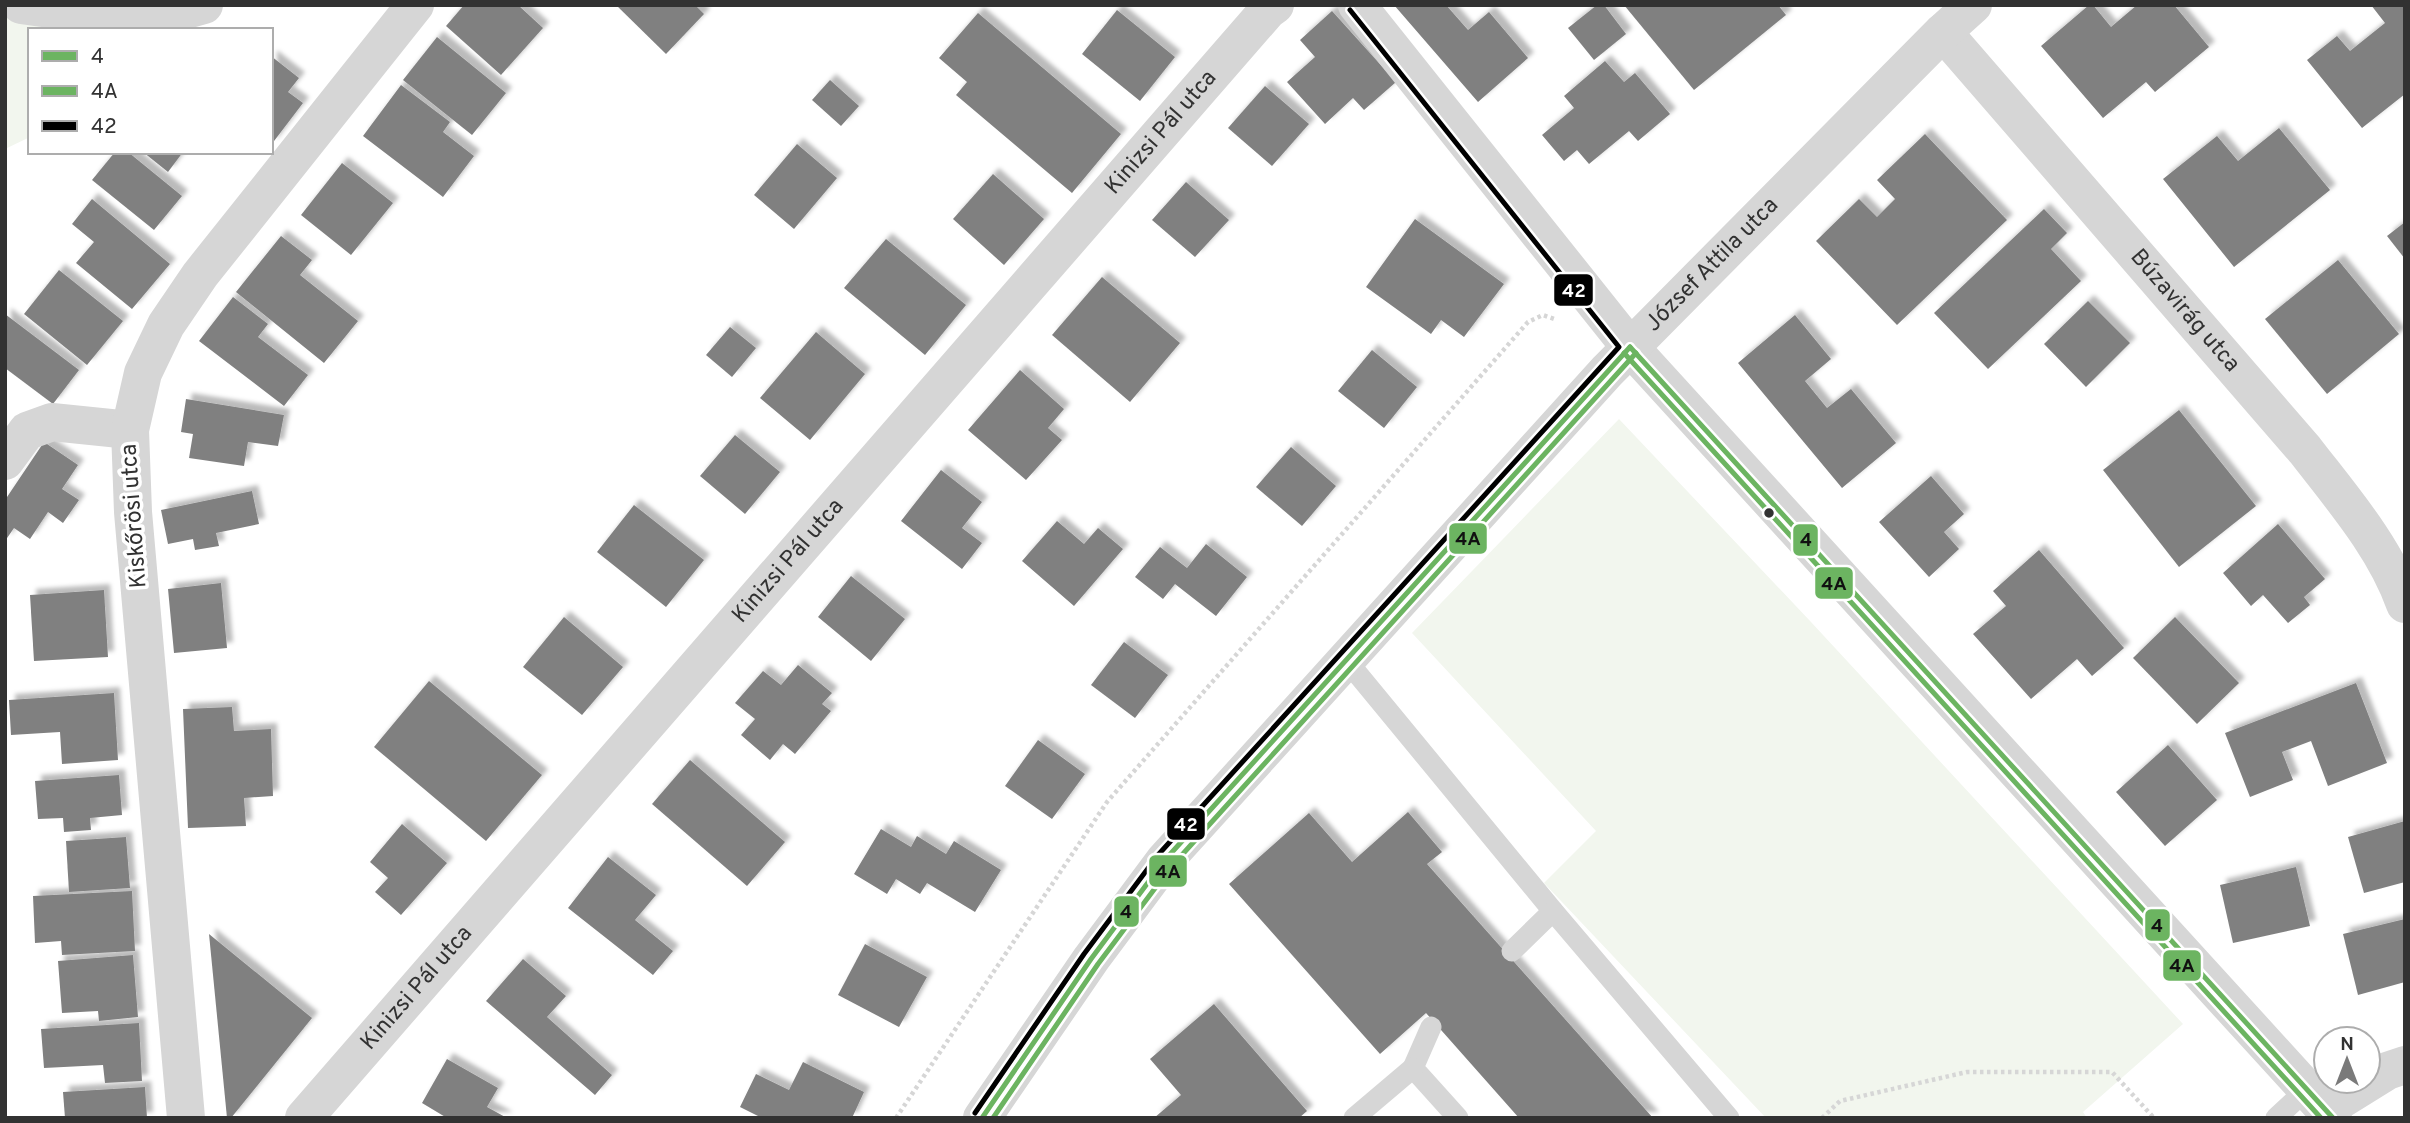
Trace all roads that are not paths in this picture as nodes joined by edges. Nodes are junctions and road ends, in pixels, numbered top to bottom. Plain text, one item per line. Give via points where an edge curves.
1 (21, 5) edge
2 (204, 5) edge
3 (415, 5) edge
4 (1275, 5) edge
5 (1357, 5) edge
6 (1973, 5) edge
7 (1943, 32) junction
8 (1630, 347) junction
9 (130, 430) junction
10 (5, 461) edge
11 (2405, 604) edge
12 (1347, 661) junction
13 (1553, 911) junction
14 (1512, 951) dead end
15 (1431, 1027) dead end
16 (2405, 1065) edge
17 (1413, 1068) junction
18 (2322, 1105) edge
19 (186, 1118) edge
20 (304, 1118) edge
21 (982, 1118) edge
22 (1354, 1118) edge
23 (1458, 1118) edge
24 (1728, 1118) edge
25 (2276, 1118) edge

1 - 2 street via 92,15 172,13
3 - 9 street, Kiskőrösi utca via 200,275 166,325 143,373
4 - 20 street, Kinizsi Pál utca
5 - 8 street
6 - 7 street, József Attila utca
7 - 8 street, József Attila utca
7 - 11 street, Búzavirág utca via 2305,450 2361,523
8 - 12 street, József Attila utca
8 - 18 street
9 - 10 street via 52,422 27,431
9 - 19 street, Kiskőrösi utca via 133,512
12 - 13 lane
12 - 21 street, József Attila utca via 1164,861 1091,958
13 - 14 lane
13 - 24 lane
15 - 17 lane
16 - 18 street
17 - 22 lane
17 - 23 lane
18 - 25 lane

